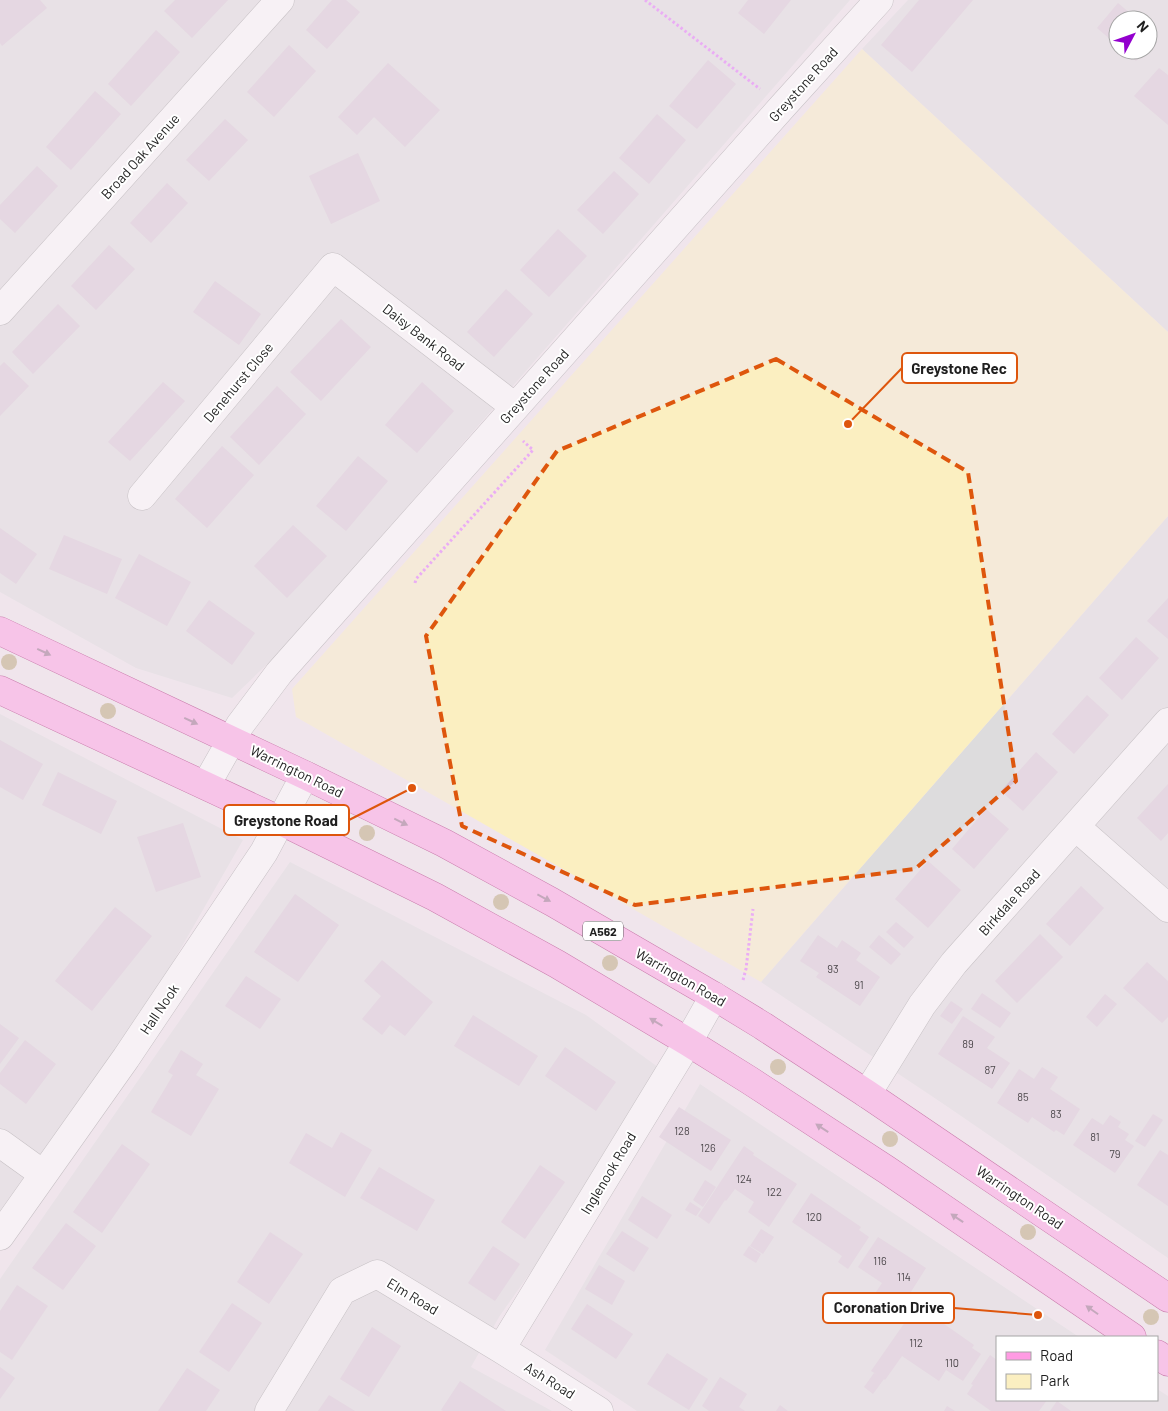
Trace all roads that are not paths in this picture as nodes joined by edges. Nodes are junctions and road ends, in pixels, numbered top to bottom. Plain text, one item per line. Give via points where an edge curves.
1 (280, 0) edge
2 (879, 0) edge
3 (334, 267) joint
4 (0, 311) edge
5 (509, 414) junction
6 (142, 496) dead end
7 (0, 631) edge
8 (0, 690) edge
9 (1168, 722) edge
10 (230, 740) junction
11 (306, 775) junction
12 (206, 785) junction
13 (281, 821) junction
14 (1076, 827) junction
15 (1168, 908) edge
16 (714, 996) junction
17 (688, 1042) junction
18 (867, 1094) junction
19 (0, 1142) edge
20 (43, 1174) junction
21 (0, 1236) edge
22 (1168, 1298) edge
23 (1131, 1336) edge
24 (501, 1349) junction
25 (268, 1411) edge
26 (599, 1411) edge

1 - 4 street, Broad Oak Avenue
2 - 5 street, Greystone Road
3 - 5 street, Daisy Bank Road
3 - 6 street, Denehurst Close
5 - 10 street, Greystone Road via 279,673
7 -> 10 main road, Warrington Road / A562
8 - 12 main road
9 - 14 street, Birkdale Road
10 - 11 main road, Warrington Road / A562
10 - 12 street, Greystone Road
11 - 13 street, Hall Nook
11 -> 16 main road, Warrington Road / A562 via 444,843
12 - 13 main road
17 -> 13 main road via 557,964 435,897
13 - 20 street, Hall Nook via 264,852 131,1050
14 - 15 street
14 - 18 street, Birkdale Road via 932,990
16 - 17 street, Inglenook Road
16 - 18 main road, Warrington Road / A562
23 -> 17 main road via 886,1170
17 - 24 street, Inglenook Road
18 - 22 main road, Warrington Road / A562
19 - 20 street
20 - 21 street, Hall Nook
24 - 25 street, Elm Road via 377,1274 342,1291
24 - 26 street, Ash Road

